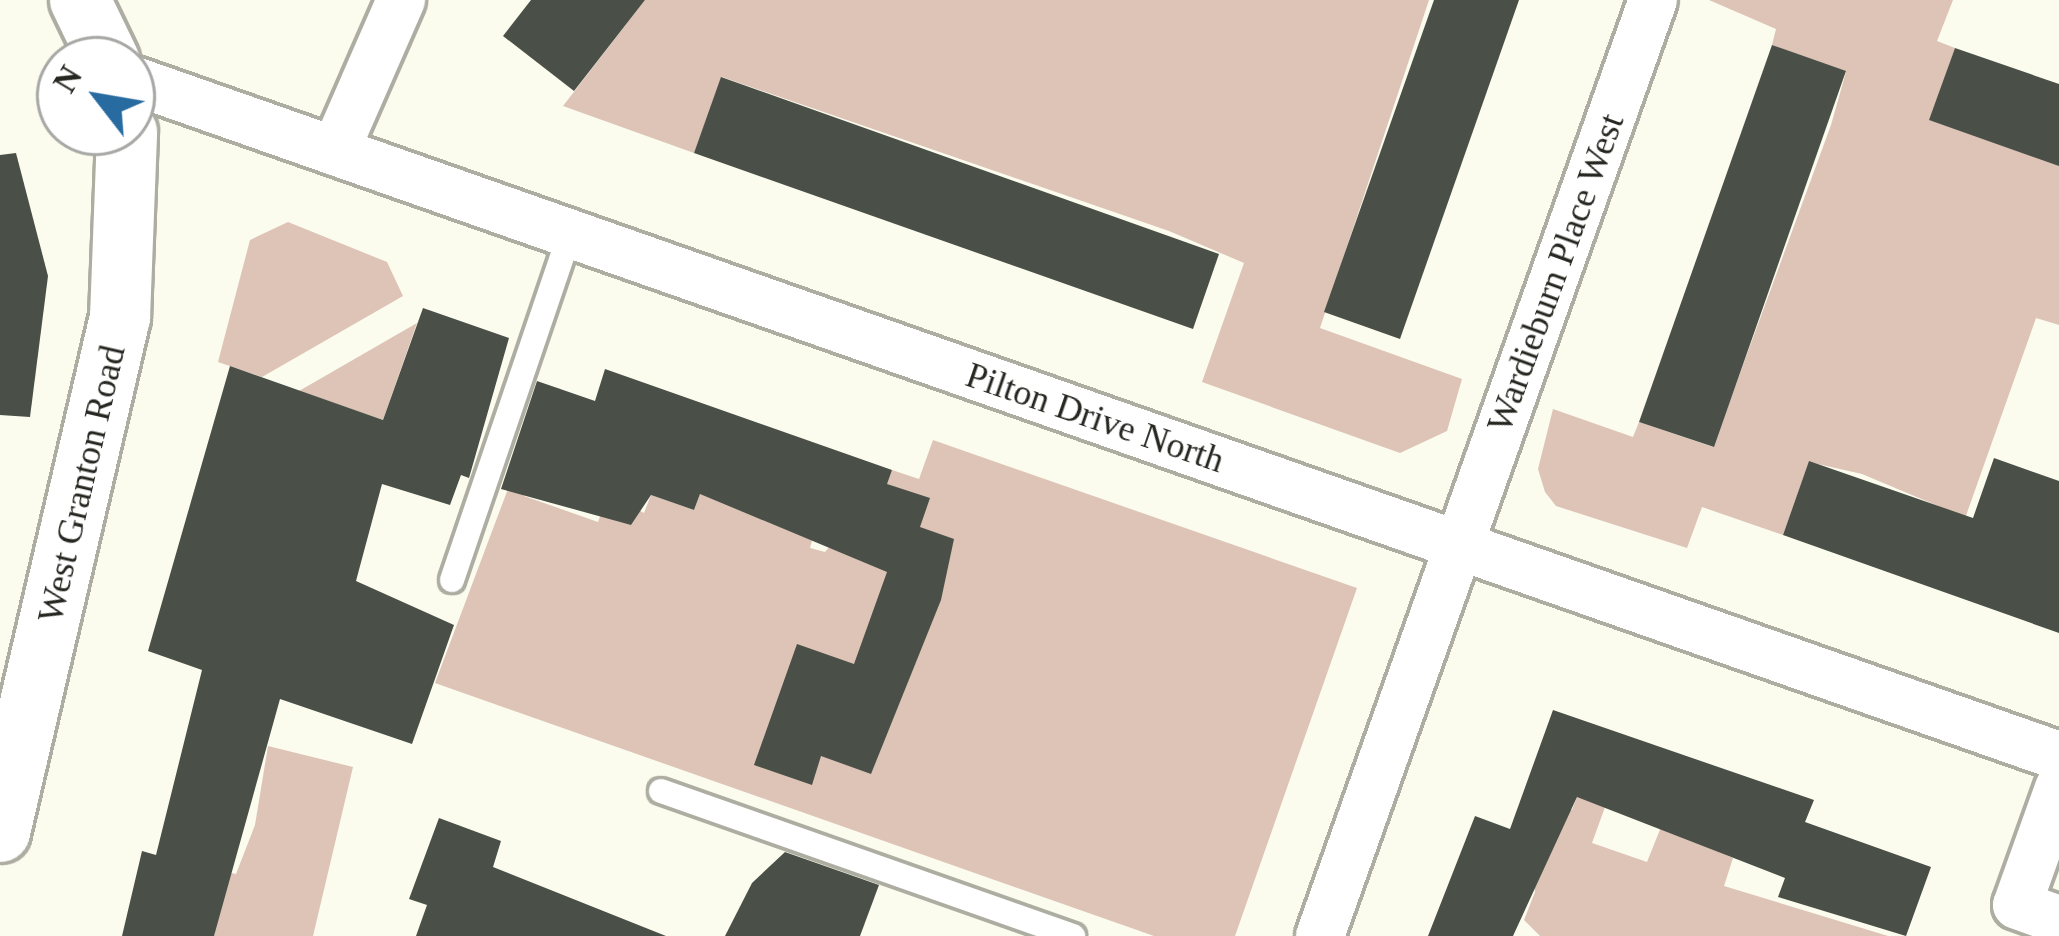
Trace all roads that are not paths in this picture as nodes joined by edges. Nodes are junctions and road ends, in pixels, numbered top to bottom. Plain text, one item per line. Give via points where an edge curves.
1 (80, 0) edge
2 (401, 0) edge
3 (1653, 0) edge
4 (97, 36) edge
5 (156, 88) edge
6 (335, 151) junction
7 (126, 156) edge
8 (570, 234) junction
9 (1458, 546) junction
10 (452, 580) dead end
11 (2059, 756) edge
12 (2059, 788) edge
13 (661, 791) dead end
14 (2, 815) edge
15 (2059, 920) edge
16 (1073, 936) edge
17 (1320, 936) edge

1 - 4 street
2 - 6 street
3 - 9 street, Wardieburn Place West
5 - 6 street, Pilton Drive North
6 - 8 street, Pilton Drive North
7 - 14 street, West Granton Road via 121,317
8 - 9 street, Pilton Drive North
8 - 10 lane
9 - 11 street, Pilton Drive North
9 - 17 street, Wardieburn Place West
12 - 15 street via 2017,905
13 - 16 lane

